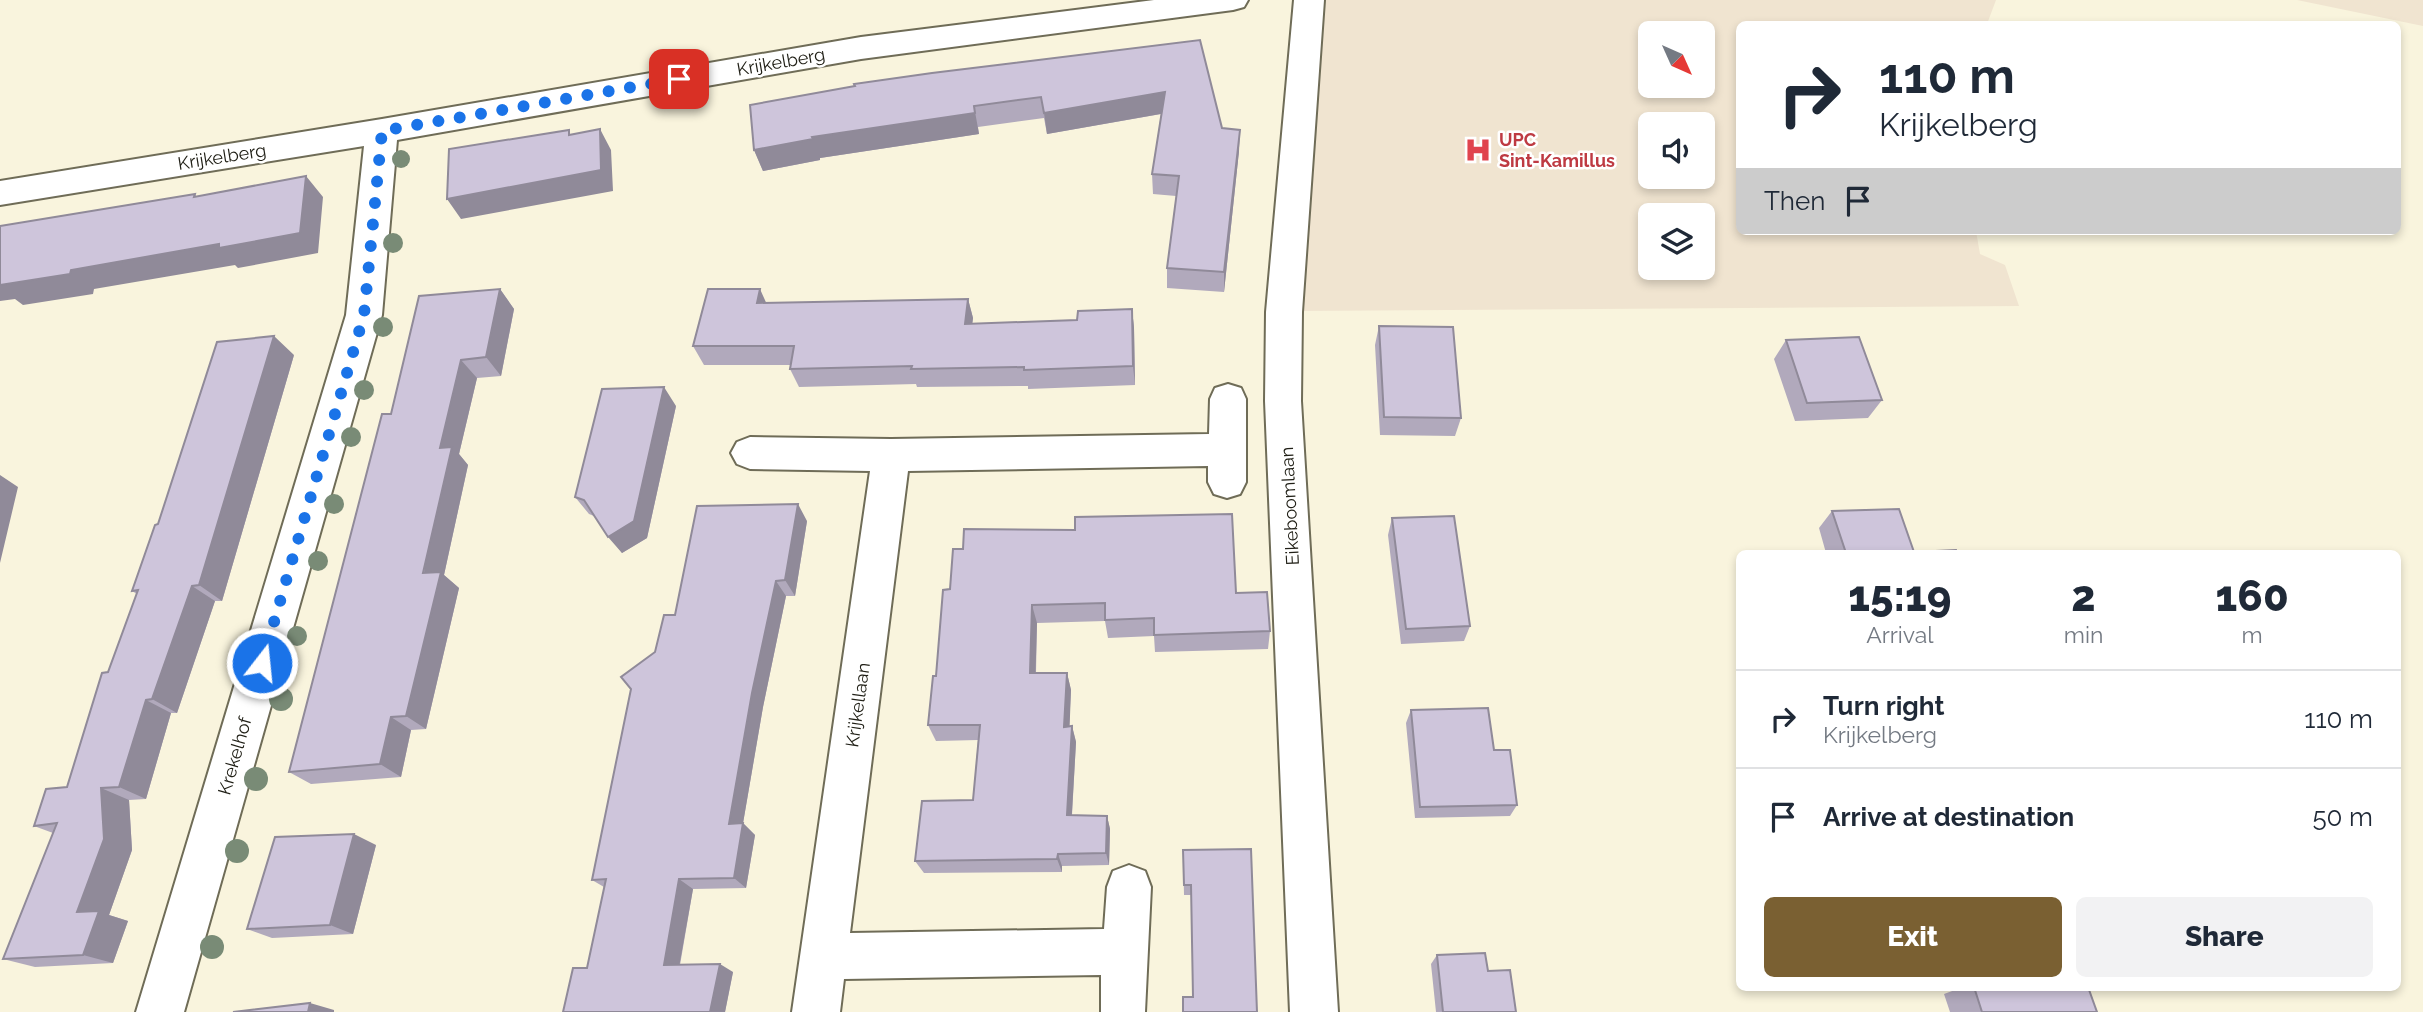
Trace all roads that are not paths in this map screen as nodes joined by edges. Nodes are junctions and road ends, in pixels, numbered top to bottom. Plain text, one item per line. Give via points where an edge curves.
1 (1233, 0) edge
2 (1309, 0) edge
3 (382, 131) junction
4 (0, 193) edge
5 (1227, 399) dead end
6 (750, 453) dead end
7 (891, 455) junction
8 (1129, 887) dead end
9 (1125, 952) junction
10 (824, 956) junction
11 (1123, 1009) dead end
12 (160, 1012) edge
13 (816, 1012) edge
14 (1314, 1012) edge

1 - 3 street, Krijkelberg via 861,48
2 - 14 street, Eikeboomlaan via 1284,312 1283,401
3 - 4 street, Krijkelberg
3 - 12 street, Krekelhof via 364,315
5 - 7 street via 1226,466
6 - 7 street
7 - 10 street, Krijkellaan
8 - 9 street
9 - 10 street
9 - 11 street
10 - 13 street, Krijkellaan

